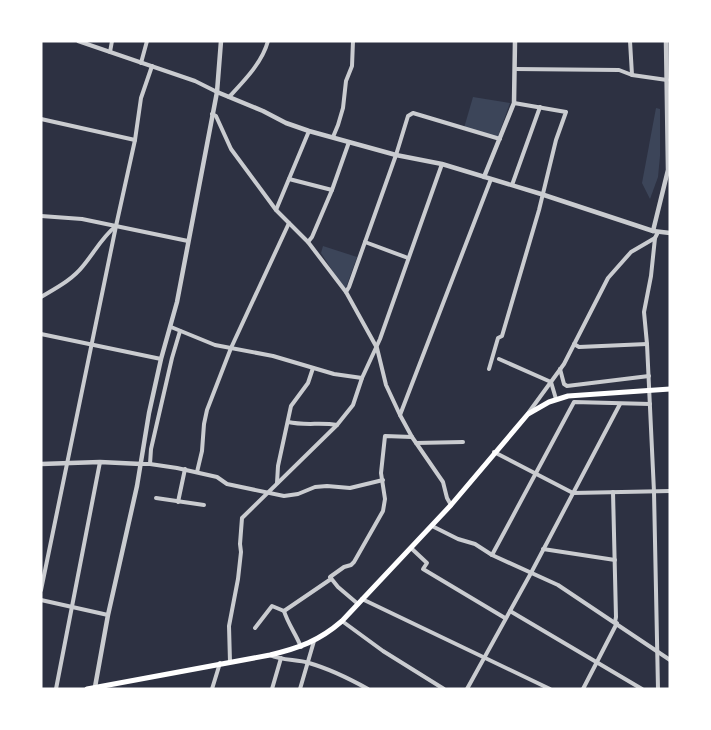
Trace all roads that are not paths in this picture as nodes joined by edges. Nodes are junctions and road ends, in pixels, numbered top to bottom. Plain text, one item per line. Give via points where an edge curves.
1 (78, 41) edge
2 (112, 41) edge
3 (147, 41) edge
4 (221, 41) edge
5 (268, 41) edge
6 (353, 41) edge
7 (515, 41) edge
8 (630, 41) edge
9 (666, 41) edge
10 (110, 52) junction
11 (141, 63) junction
12 (152, 66) junction
13 (515, 69) junction
14 (632, 75) junction
15 (667, 80) junction
16 (217, 92) junction
17 (229, 97) junction
18 (514, 103) junction
19 (540, 107) junction
20 (212, 114) junction
21 (41, 119) edge
22 (308, 131) junction
23 (333, 137) junction
24 (500, 139) junction
25 (136, 140) junction
26 (349, 142) junction
27 (396, 155) junction
28 (442, 164) junction
29 (484, 177) junction
30 (289, 179) junction
31 (492, 179) junction
32 (512, 185) junction
33 (332, 190) junction
34 (541, 194) junction
35 (276, 210) junction
36 (41, 216) edge
37 (290, 223) junction
38 (116, 226) junction
39 (655, 231) junction
40 (670, 234) edge
41 (654, 238) junction
42 (188, 240) junction
43 (308, 242) junction
44 (365, 242) junction
45 (408, 258) junction
46 (346, 292) junction
47 (41, 297) edge
48 (171, 327) junction
49 (180, 331) junction
50 (41, 334) edge
51 (92, 344) junction
52 (574, 344) junction
53 (647, 344) junction
54 (232, 348) junction
55 (376, 348) junction
56 (160, 359) junction
57 (499, 359) dead end
58 (313, 368) junction
59 (489, 369) dead end
60 (560, 369) junction
61 (648, 376) junction
62 (362, 378) junction
63 (551, 382) junction
64 (670, 389) edge
65 (556, 399) junction
66 (620, 404) junction
67 (650, 404) junction
68 (528, 414) junction
69 (400, 415) junction
70 (288, 422) junction
71 (337, 425) junction
72 (412, 437) junction
73 (462, 442) dead end
74 (416, 443) junction
75 (494, 452) junction
76 (100, 462) junction
77 (66, 463) junction
78 (41, 464) edge
79 (140, 464) junction
80 (150, 464) junction
81 (185, 470) junction
82 (197, 472) junction
83 (535, 474) junction
84 (383, 480) junction
85 (277, 483) junction
86 (670, 491) edge
87 (613, 492) junction
88 (654, 492) junction
89 (573, 493) junction
90 (267, 494) junction
91 (156, 498) dead end
92 (178, 502) junction
93 (451, 505) junction
94 (204, 506) dead end
95 (432, 526) junction
96 (411, 548) junction
97 (543, 549) junction
98 (492, 555) junction
99 (615, 560) junction
100 (531, 573) junction
101 (331, 580) junction
102 (41, 590) edge
103 (41, 600) edge
104 (360, 602) junction
105 (72, 607) junction
106 (510, 610) junction
107 (284, 611) junction
108 (108, 615) junction
109 (505, 618) junction
110 (342, 621) junction
111 (616, 623) junction
112 (255, 628) dead end
113 (314, 641) junction
114 (301, 647) junction
115 (657, 652) junction
116 (270, 655) junction
117 (483, 657) junction
118 (281, 658) junction
119 (670, 660) edge
120 (230, 662) junction
121 (309, 662) junction
122 (597, 662) junction
123 (220, 663) junction
124 (96, 688) edge
125 (56, 689) edge
126 (87, 689) edge
127 (212, 689) edge
128 (272, 689) edge
129 (300, 689) edge
130 (368, 689) edge
131 (444, 689) edge
132 (467, 689) edge
133 (550, 689) edge
134 (583, 689) edge
135 (642, 689) edge
136 (658, 689) edge

1 - 10 street
2 - 10 street
3 - 11 street
4 - 16 street
5 - 17 street via 259,62
6 - 23 street via 352,66
7 - 13 street
8 - 14 street
9 - 15 street
10 - 11 street
11 - 12 street
12 - 16 street
12 - 25 street via 141,98
13 - 14 street via 619,70
13 - 18 street
14 - 15 street
15 - 39 street via 668,170
16 - 17 street
16 - 20 street
17 - 22 street
18 - 19 street
18 - 24 street
19 - 32 street
19 - 34 street via 566,112
20 - 35 street via 216,116 231,149
20 - 42 street
21 - 25 street
22 - 23 street
22 - 30 street
23 - 26 street
24 - 27 street via 413,113 408,116
24 - 29 street
25 - 38 street
26 - 27 street
26 - 33 street
27 - 28 street
27 - 44 street
28 - 29 street
28 - 45 street
29 - 31 street
30 - 33 street
30 - 35 street
31 - 32 street
31 - 69 street
32 - 34 street
33 - 43 street
34 - 39 street
34 - 59 street via 502,336 498,338
35 - 37 street
36 - 38 street
37 - 43 street
37 - 54 street
38 - 42 street
38 - 47 street via 82,268
38 - 51 street
39 - 40 street
39 - 41 street
41 - 52 street via 631,252 608,278
41 - 53 street via 644,312
42 - 48 street
43 - 46 street
44 - 45 street
44 - 46 street
45 - 55 street
46 - 55 street
48 - 49 street
48 - 56 street
49 - 54 street
49 - 80 street
50 - 51 street
51 - 56 street
51 - 77 street
52 - 53 street
52 - 60 street
53 - 61 street
54 - 58 street
54 - 82 street via 207,410
55 - 62 street
55 - 69 street via 386,385
56 - 79 street
57 - 63 street
58 - 62 street
58 - 70 street via 308,383 291,406
60 - 61 street via 567,386
60 - 63 street
61 - 67 street
62 - 71 street via 353,405
63 - 65 street
63 - 68 street
64 - 65 main road via 581,394
65 - 68 main road
66 - 67 street
66 - 83 street via 574,402
66 - 89 street
67 - 88 street
68 - 75 main road
69 - 72 street
70 - 71 street
70 - 85 street
71 - 85 street
72 - 74 street
72 - 84 street via 385,436
73 - 74 street
74 - 93 street via 443,482
75 - 83 street
75 - 93 main road
76 - 77 street
76 - 79 street
76 - 105 street
77 - 78 street
77 - 102 street
79 - 80 street
79 - 108 street
80 - 81 street
81 - 82 street
81 - 92 street
82 - 90 street
83 - 89 street
83 - 98 street
84 - 90 street via 350,488 315,486 291,496
84 - 101 street via 383,511 354,562 344,566 330,577
85 - 90 street
86 - 88 street
87 - 88 street
87 - 89 street
87 - 99 street
88 - 115 street
89 - 97 street
90 - 120 street via 242,518 238,579 229,627
91 - 92 street
92 - 94 street
93 - 95 main road
95 - 96 main road
95 - 98 street
96 - 104 main road
96 - 109 street via 427,563 423,569
97 - 99 street
97 - 100 street
98 - 100 street
99 - 111 street
100 - 106 street
100 - 111 street via 558,585
101 - 104 street
101 - 107 street
103 - 105 street
104 - 110 main road
104 - 117 street
105 - 108 street
105 - 125 street
106 - 109 street
106 - 122 street
107 - 112 street via 272,606
107 - 114 street
108 - 124 street
109 - 117 street
110 - 113 main road
110 - 131 street
111 - 115 street
111 - 122 street
113 - 114 main road
113 - 121 street
114 - 116 main road
115 - 119 street
115 - 136 street
116 - 118 street
116 - 120 main road
117 - 132 street
117 - 133 street
118 - 121 street
118 - 128 street
120 - 123 main road
121 - 129 street
121 - 130 street
122 - 134 street
122 - 135 street
123 - 124 main road
123 - 127 street
124 - 126 main road

